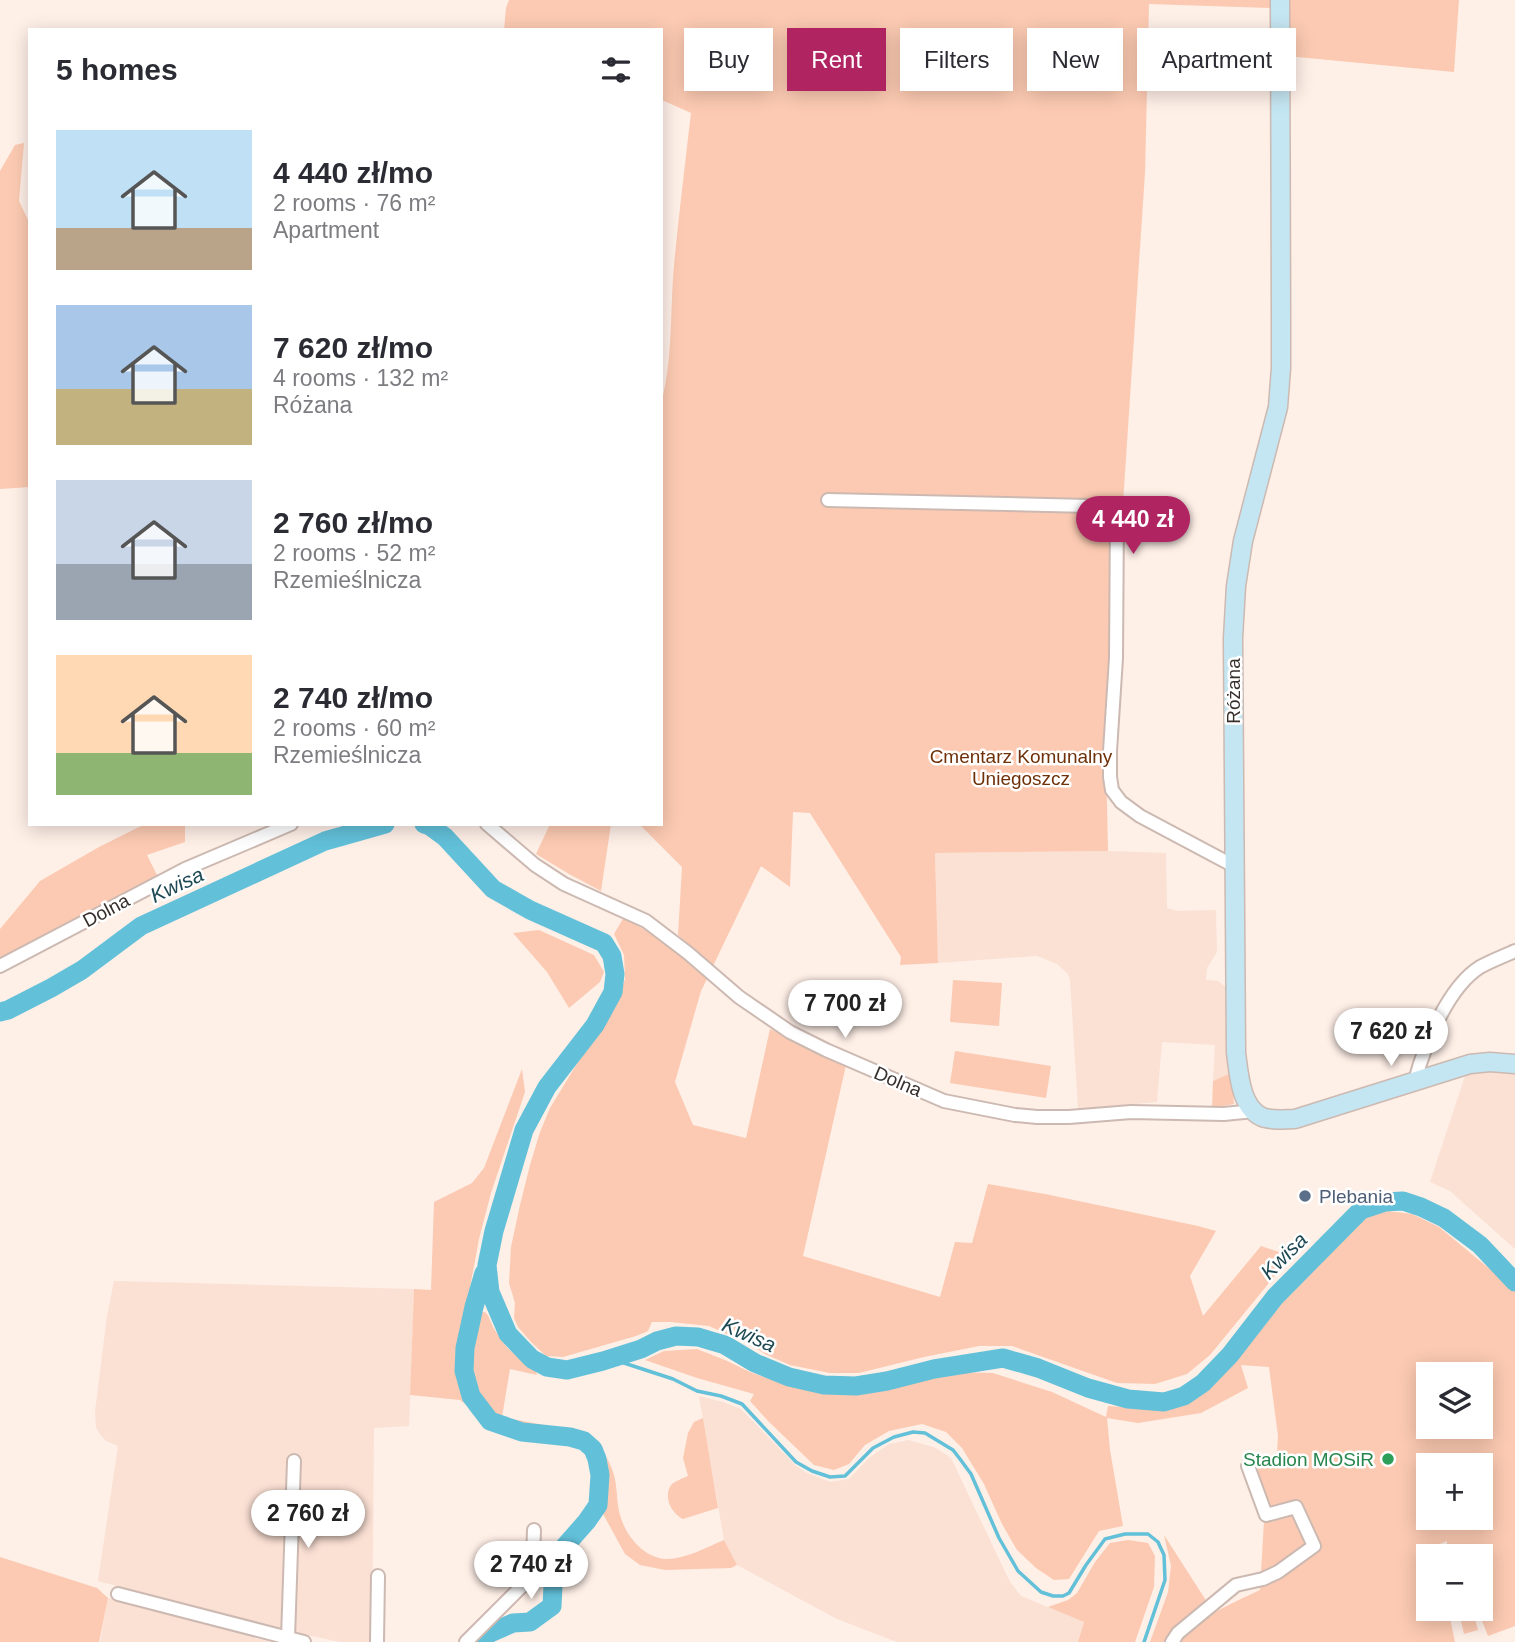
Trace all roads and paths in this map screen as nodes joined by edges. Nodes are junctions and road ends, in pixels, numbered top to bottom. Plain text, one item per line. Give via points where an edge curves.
1 (1280, 0) edge
2 (828, 500) dead end
3 (286, 826) edge
4 (489, 826) edge
5 (1234, 866) junction
6 (1515, 951) edge
7 (0, 966) edge
8 (1515, 1064) edge
9 (1415, 1081) junction
10 (1254, 1111) junction
11 (294, 1461) dead end
12 (1248, 1466) dead end
13 (534, 1531) dead end
14 (378, 1576) dead end
15 (118, 1594) dead end
16 (284, 1639) edge
17 (303, 1642) edge
18 (377, 1642) edge
19 (466, 1642) edge
20 (1171, 1642) edge

1 - 5 street, Różana via 1281,368 1278,407 1236,586
2 - 5 street via 1117,510 1112,790 1140,816
3 - 7 street, Dolna via 185,869
4 - 10 street, Dolna via 564,884 646,922 790,1032 944,1101 1037,1117
5 - 10 street, Różana via 1236,1053 1244,1092
6 - 9 street via 1480,967 1461,984 1440,1016
8 - 9 street via 1470,1064
9 - 10 street via 1295,1119 1264,1118
11 - 16 street
12 - 20 street via 1266,1515 1296,1507 1314,1546 1278,1572 1236,1585
13 - 19 street via 527,1581
14 - 18 street
15 - 16 street
16 - 17 street

